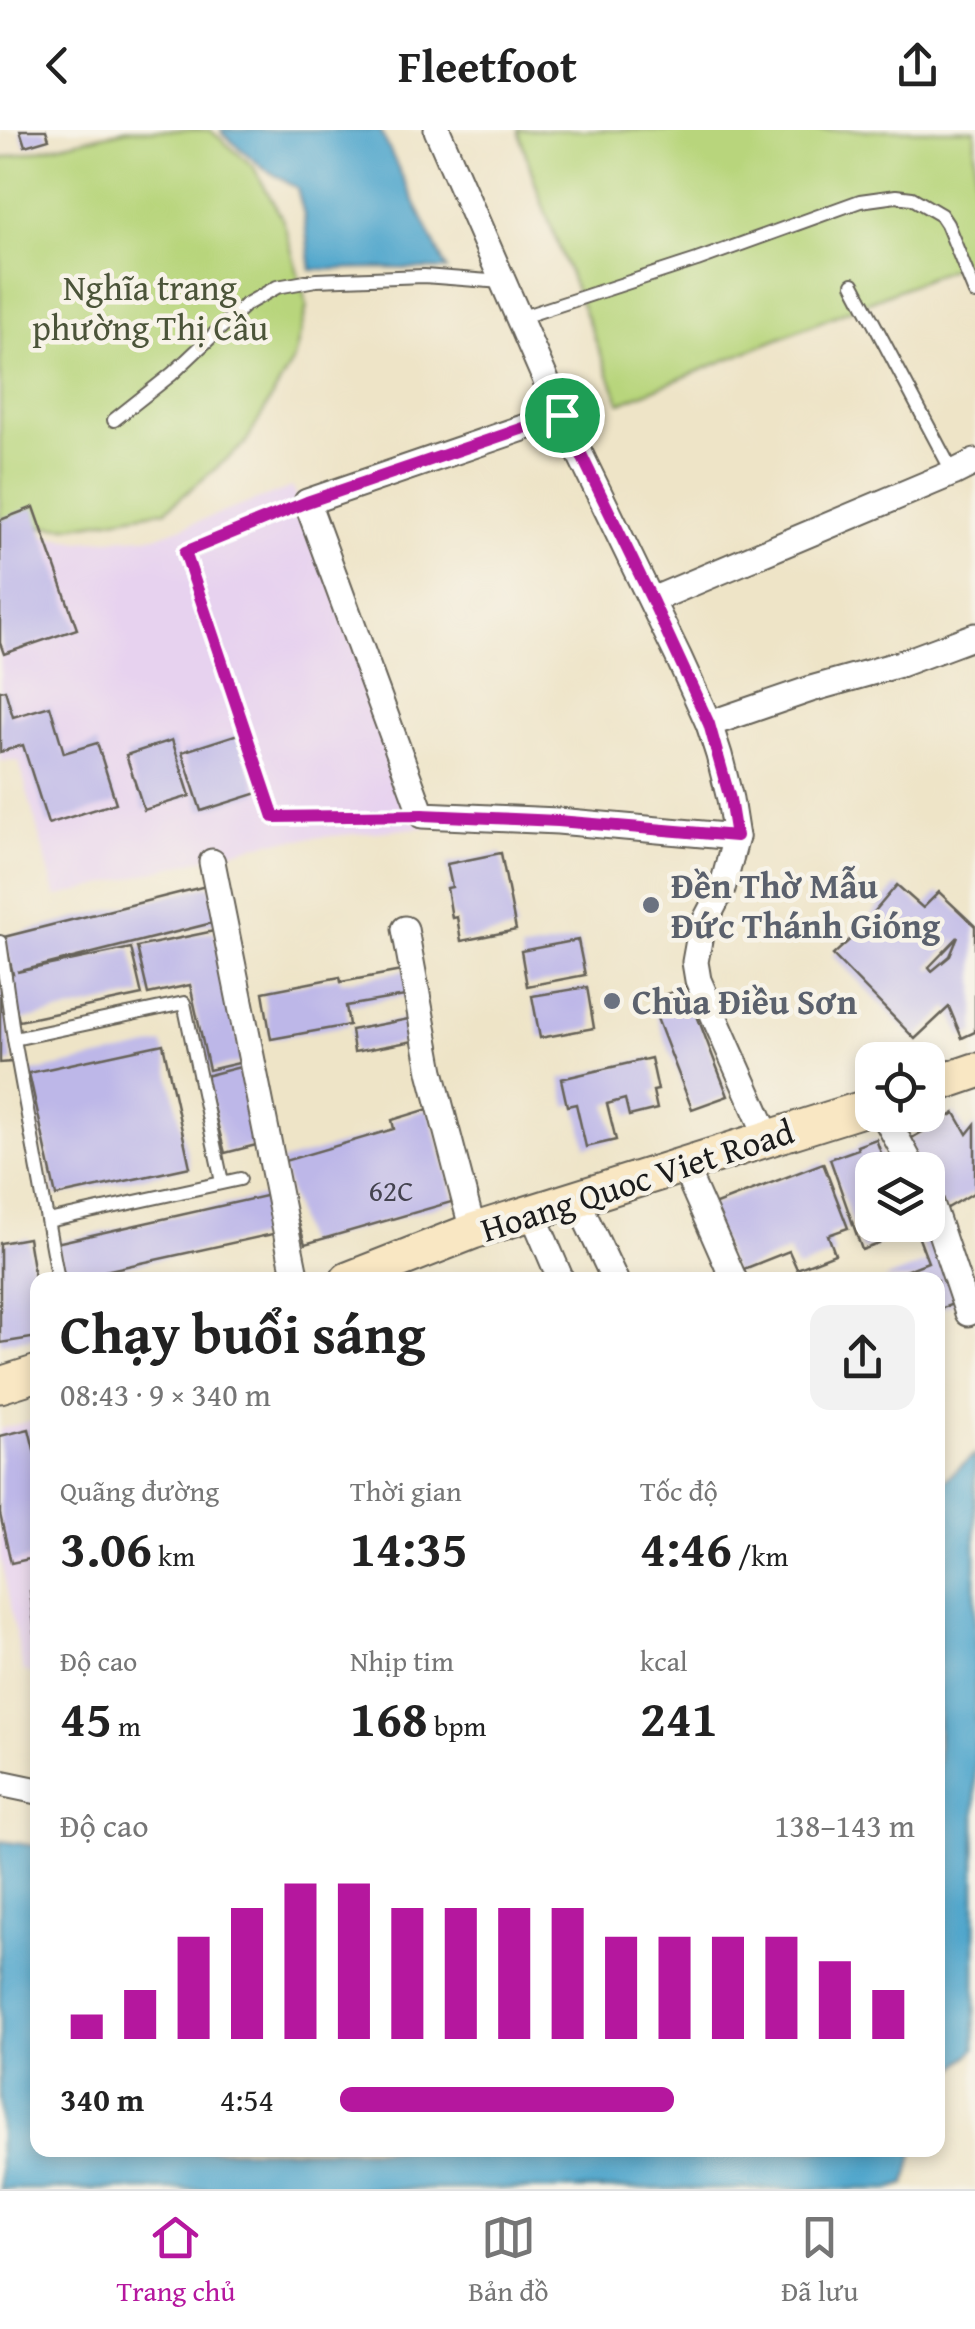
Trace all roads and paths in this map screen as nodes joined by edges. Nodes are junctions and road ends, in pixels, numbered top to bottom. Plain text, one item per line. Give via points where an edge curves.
1 (437, 130) edge
2 (502, 282) junction
3 (853, 284) dead end
4 (975, 294) edge
5 (519, 318) junction
6 (562, 415) junction
7 (114, 420) dead end
8 (964, 467) edge
9 (307, 502) junction
10 (652, 600) junction
11 (975, 636) edge
12 (709, 724) junction
13 (422, 815) junction
14 (736, 836) junction
15 (212, 862) dead end
16 (404, 929) dead end
17 (0, 942) edge
18 (14, 1039) junction
19 (975, 1071) edge
20 (945, 1081) edge
21 (855, 1111) edge
22 (768, 1138) junction
23 (683, 1164) junction
24 (240, 1178) dead end
25 (222, 1182) junction
26 (576, 1198) junction
27 (532, 1212) junction
28 (48, 1221) junction
29 (473, 1231) junction
30 (944, 1242) edge
31 (56, 1272) edge
32 (294, 1272) edge
33 (368, 1272) edge
34 (558, 1272) edge
35 (611, 1272) edge
36 (730, 1272) edge
37 (968, 1313) dead end
38 (30, 1376) edge
39 (0, 1385) edge
40 (0, 1783) edge
41 (30, 1789) edge

1 - 2 street
2 - 5 street
2 - 7 lane via 424,276 277,287 245,305
3 - 8 lane
4 - 5 lane via 942,215 896,196 860,201
5 - 6 street
6 - 9 street
6 - 10 street
8 - 10 street
9 - 13 street
9 - 13 lane via 185,552 274,817
10 - 12 street
11 - 12 street
12 - 14 street
13 - 14 street
14 - 22 street via 695,962
15 - 32 street
16 - 29 street via 431,1071
17 - 18 lane
18 - 25 lane via 184,1002
18 - 28 lane
19 - 20 main road
21 - 22 main road, Hoang Quoc Viet Road
22 - 23 main road, Hoang Quoc Viet Road
23 - 26 main road, Hoang Quoc Viet Road
23 - 36 street
24 - 25 lane
25 - 28 lane
26 - 27 main road, Hoang Quoc Viet Road
26 - 35 street
27 - 29 main road, Hoang Quoc Viet Road
27 - 34 street
28 - 31 lane
29 - 33 main road, Hoang Quoc Viet Road
30 - 37 street
38 - 39 main road
40 - 41 street

